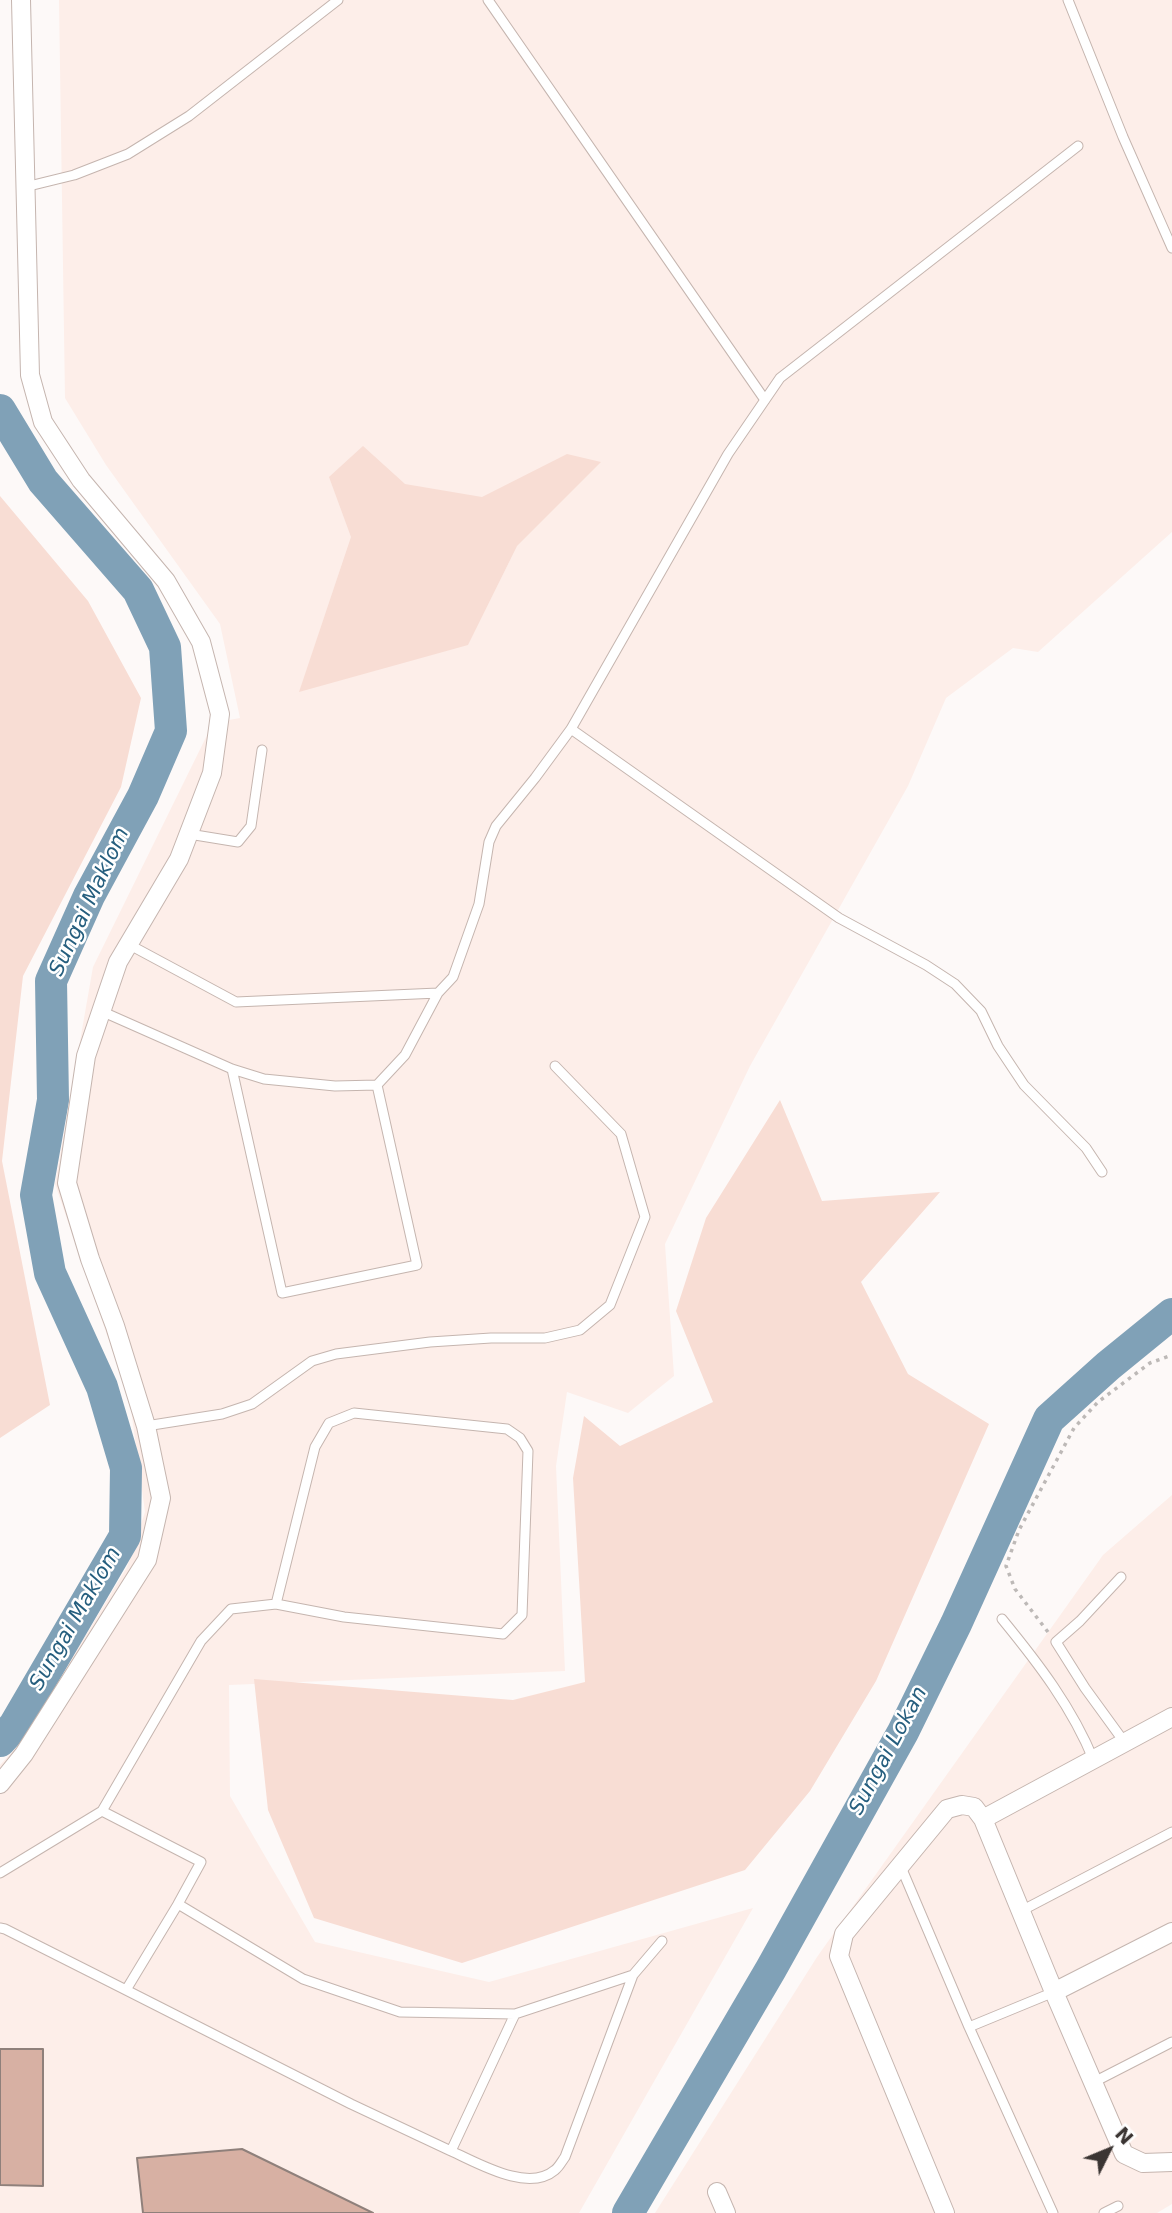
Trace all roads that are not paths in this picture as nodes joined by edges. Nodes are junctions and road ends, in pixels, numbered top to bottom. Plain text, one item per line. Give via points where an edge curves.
1 (21, 0) edge
2 (338, 0) edge
3 (488, 0) edge
4 (1068, 0) edge
5 (1078, 146) dead end
6 (25, 187) junction
7 (1172, 248) edge
8 (765, 400) junction
9 (571, 729) junction
10 (262, 750) dead end
11 (189, 834) junction
12 (128, 944) junction
13 (438, 993) junction
14 (101, 1011) junction
15 (555, 1066) dead end
16 (232, 1069) junction
17 (377, 1085) junction
18 (1102, 1172) dead end
19 (146, 1426) junction
20 (1121, 1577) dead end
21 (276, 1604) junction
22 (1002, 1619) dead end
23 (1172, 1717) edge
24 (1125, 1744) junction
25 (1094, 1760) junction
26 (0, 1784) edge
27 (102, 1811) junction
28 (983, 1819) junction
29 (1172, 1832) edge
30 (900, 1865) junction
31 (0, 1873) edge
32 (178, 1904) junction
33 (1020, 1911) junction
34 (0, 1928) edge
35 (1172, 1932) edge
36 (662, 1941) dead end
37 (633, 1975) junction
38 (126, 1990) junction
39 (1054, 1992) junction
40 (515, 2014) junction
41 (969, 2027) junction
42 (1172, 2042) edge
43 (1094, 2082) junction
44 (451, 2151) junction
45 (1172, 2162) edge
46 (717, 2192) dead end
47 (1118, 2206) dead end
48 (726, 2213) edge
49 (945, 2213) edge
50 (1053, 2213) edge
51 (1104, 2213) edge

1 - 6 street
2 - 6 lane via 189,116 128,154 74,175
3 - 8 lane
4 - 7 lane
5 - 8 lane via 780,378
6 - 11 street via 30,375 43,422 81,480 166,581 201,642 217,702 220,714 212,773
8 - 9 lane via 728,454
9 - 13 lane via 496,826 479,904 453,977
9 - 18 lane via 839,918 955,984 981,1012 1024,1085 1086,1148
10 - 11 lane via 251,826 237,842
11 - 12 street
12 - 13 lane via 236,1002
12 - 14 street
13 - 17 lane via 405,1055
14 - 16 lane
14 - 19 street via 86,1056 67,1183
15 - 19 lane via 621,1135 645,1217 610,1305 580,1330 545,1338 430,1342 336,1354 312,1361 252,1404 222,1414
16 - 17 lane via 264,1079
16 - 17 lane via 282,1293 417,1265
19 - 26 street via 161,1498 147,1560 24,1754
20 - 24 lane via 1056,1642
21 - 21 lane via 315,1447 329,1423 354,1413 507,1429 520,1438 528,1451 522,1615 503,1634 344,1617
21 - 27 lane via 231,1609 201,1641
22 - 25 lane via 1047,1674
23 - 24 street
24 - 25 street
25 - 28 street
27 - 31 lane
27 - 32 lane via 201,1862
28 - 30 street via 974,1807 947,1809
28 - 33 street
29 - 33 lane
30 - 41 lane
30 - 49 street via 844,1934 839,1956
32 - 38 lane
32 - 40 lane via 303,1979 400,2012
33 - 39 street
34 - 38 lane
35 - 39 street
36 - 37 lane
37 - 40 lane
37 - 44 lane via 565,2157 554,2171 537,2179 514,2178
38 - 44 lane
39 - 41 lane
39 - 43 street
40 - 44 lane
41 - 50 lane
42 - 43 lane
43 - 45 street via 1124,2154 1143,2163
46 - 48 street
47 - 51 lane

